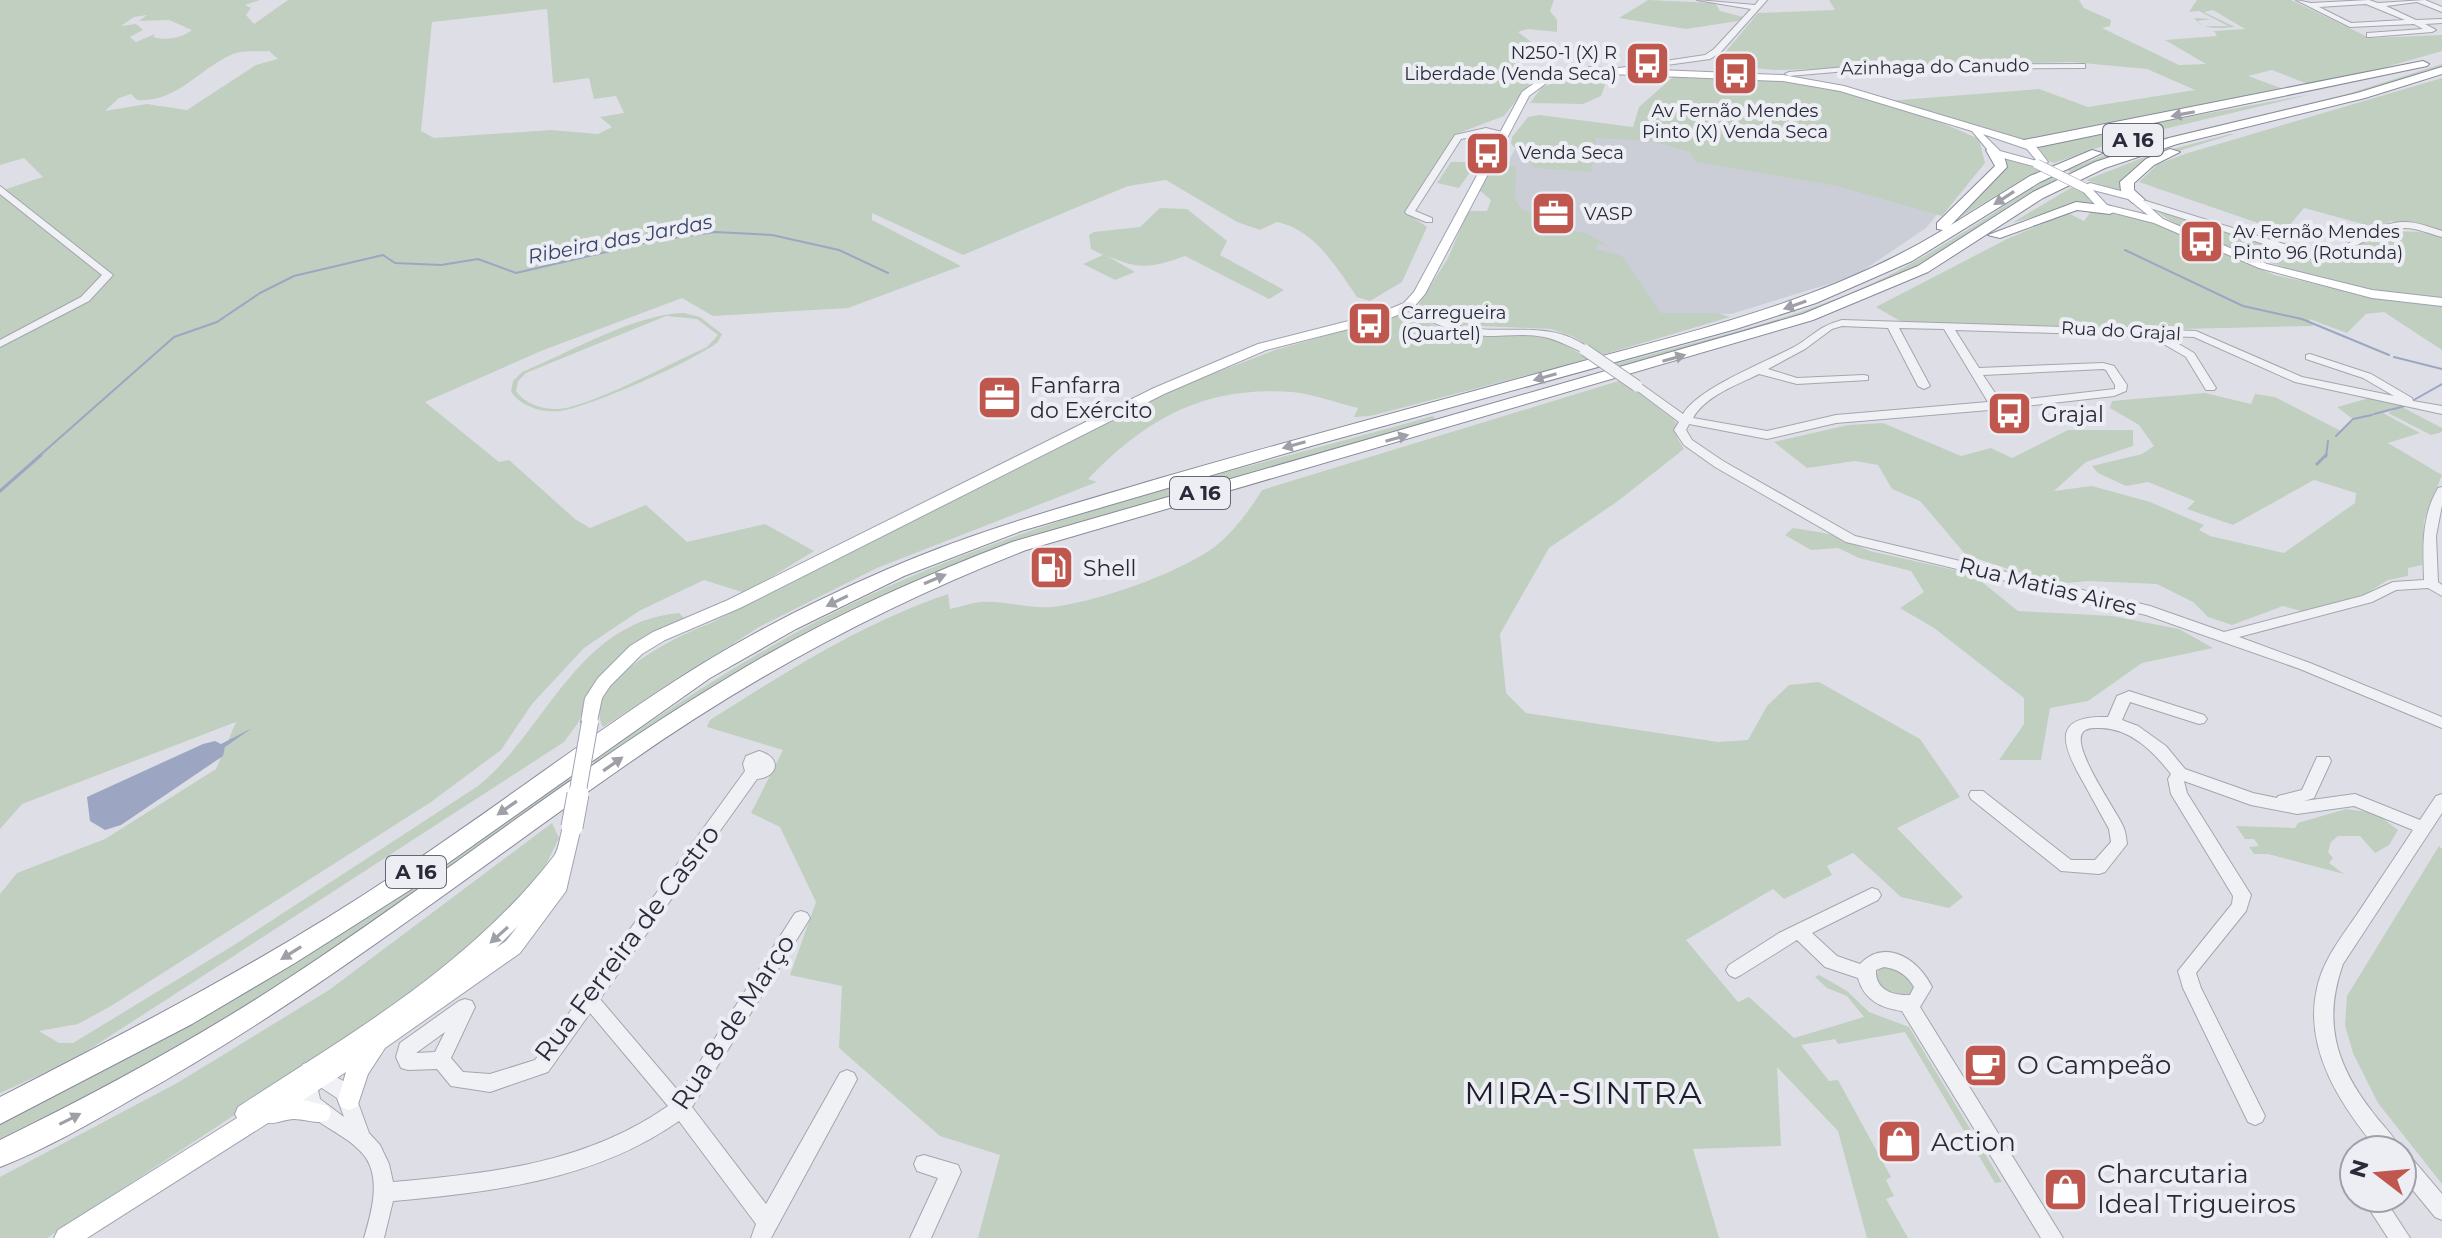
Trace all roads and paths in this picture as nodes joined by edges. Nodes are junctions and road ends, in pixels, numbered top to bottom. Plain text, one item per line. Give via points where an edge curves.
1 (1701, 0) edge
2 (2300, 0) edge
3 (2363, 1) edge
4 (2377, 2) edge
5 (2415, 2) edge
6 (1760, 3) edge
7 (2330, 4) edge
8 (2310, 5) junction
9 (2442, 12) edge
10 (2442, 21) edge
11 (2415, 22) junction
12 (2373, 24) junction
13 (2370, 35) dead end
14 (2442, 58) edge
15 (1692, 62) junction
16 (2423, 64) junction
17 (2082, 66) dead end
18 (1676, 68) junction
19 (2442, 70) edge
20 (1704, 74) junction
21 (1789, 74) dead end
22 (2361, 96) junction
23 (1959, 125) junction
24 (1502, 133) junction
25 (2016, 141) junction
26 (1990, 146) junction
27 (2038, 160) junction
28 (0, 189) edge
29 (2089, 190) junction
30 (2142, 203) junction
31 (2114, 211) junction
32 (1429, 220) dead end
33 (2183, 231) junction
34 (2442, 234) edge
35 (1923, 269) junction
36 (1868, 277) junction
37 (2442, 302) edge
38 (1408, 306) junction
39 (1893, 326) junction
40 (1947, 326) junction
41 (2151, 333) junction
42 (0, 344) edge
43 (2310, 357) dead end
44 (1759, 370) junction
45 (1975, 372) junction
46 (1864, 378) dead end
47 (1924, 386) dead end
48 (2210, 388) dead end
49 (2415, 404) junction
50 (1995, 405) junction
51 (2442, 410) edge
52 (1422, 412) junction
53 (1684, 420) junction
54 (1344, 421) dead end
55 (1348, 453) junction
56 (1108, 484) dead end
57 (1246, 489) dead end
58 (2442, 491) edge
59 (1014, 527) junction
60 (2436, 588) edge
61 (913, 598) dead end
62 (823, 633) junction
63 (2226, 636) junction
64 (2199, 719) dead end
65 (2114, 723) junction
66 (2442, 723) edge
67 (2323, 761) dead end
68 (753, 772) dead end
69 (2179, 773) junction
70 (1977, 795) dead end
71 (2251, 799) junction
72 (2442, 800) edge
73 (2421, 827) junction
74 (565, 853) junction
75 (1872, 895) dead end
76 (801, 918) dead end
77 (1799, 931) junction
78 (1735, 970) dead end
79 (1865, 973) junction
80 (590, 1000) junction
81 (1908, 1004) junction
82 (183, 1016) junction
83 (383, 1038) junction
84 (441, 1060) dead end
85 (313, 1078) junction
86 (847, 1079) dead end
87 (0, 1098) edge
88 (349, 1100) junction
89 (681, 1108) junction
90 (0, 1111) edge
91 (320, 1113) junction
92 (2255, 1116) dead end
93 (256, 1120) junction
94 (2377, 1134) edge
95 (360, 1136) junction
96 (0, 1154) edge
97 (924, 1164) dead end
98 (2418, 1184) edge
99 (386, 1192) junction
100 (134, 1194) junction
101 (2442, 1210) edge
102 (2383, 1214) edge
103 (764, 1230) edge
104 (66, 1238) edge
105 (374, 1238) edge
106 (920, 1238) edge
107 (2053, 1238) edge
108 (2400, 1238) edge

1 - 6 street
2 - 8 street
3 - 4 street
3 - 7 street
4 - 5 street
4 - 11 street
5 - 9 street
6 - 15 street via 1717,51
7 - 8 street
7 - 12 street
8 - 12 street via 2350,25
10 - 11 street
11 - 12 street
11 - 13 street via 2432,30
14 - 16 highway, A 16
15 - 18 street
15 - 20 street
16 -> 25 highway, A 16 via 2038,143
16 -> 36 highway, A 16 via 2083,157 2035,179
17 - 21 street, Azinhaga do Canudo via 1870,67
18 - 20 main road
18 - 24 main road via 1563,73 1533,86
19 - 22 highway, A 16
20 - 23 main road via 1827,85
22 - 30 highway, A 16 via 2158,158 2127,182 2128,191
22 - 35 highway, A 16 via 2173,141 2100,165 2038,195
23 - 25 main road
23 - 26 main road via 1979,133
24 - 32 street via 1458,137 1410,212
24 - 38 main road
25 - 26 main road
25 - 27 main road
26 - 27 main road
26 - 36 highway, A 16 via 2002,163 1999,170 1945,224
27 - 29 main road, bridge
28 - 42 street via 108,275 85,299
29 - 30 main road
29 - 31 main road via 2097,204
30 - 31 main road via 2140,212
30 - 33 main road
30 - 34 street via 2315,257 2329,258 2397,226
31 - 33 main road
31 - 35 highway, A 16 via 2073,207 2013,227
33 - 37 main road via 2285,273 2372,294
55 -> 35 highway, A 16 via 1808,317
36 -> 52 highway, A 16 via 1731,326
38 - 53 street, bridge via 1456,329 1541,331 1566,339
38 - 74 main road, bridge via 1229,360 636,650 594,698
39 - 40 street, Rua do Grajal
39 - 44 street, Rua do Grajal via 1835,324
39 - 47 street
40 - 41 street, Rua do Grajal
40 - 45 street
41 - 48 street via 2190,355
41 - 49 street, Rua do Grajal via 2196,334 2259,365 2317,385
43 - 49 street via 2367,376
44 - 46 street via 1797,381
44 - 53 street via 1710,395
45 - 50 street
45 - 50 street via 2103,366 2121,385 2120,391
49 - 51 street, Rua do Grajal
50 - 53 street via 1836,419 1767,435
52 - 54 highway
52 -> 59 highway, A 16
53 - 63 street, Rua Matias Aires via 1680,430 1688,442 1851,539 2150,611
55 - 57 highway
62 -> 55 highway, A 16 via 897,595 1019,546
56 - 59 highway
58 - 60 street via 2431,517
59 -> 82 highway, A 16 via 850,594 703,673 401,883
60 - 63 street via 2393,586 2367,599
61 - 62 highway
96 -> 62 highway, A 16 via 178,1061 283,996 650,738
63 - 66 street, Rua Matias Aires
64 - 65 street via 2129,696 2122,700
65 - 69 street via 2146,738
65 - 70 street via 2089,722 2077,728 2072,739 2075,754 2117,829 2119,844 2099,867 2067,866
67 - 71 street via 2308,794 2291,801
68 - 80 street, Rua Ferreira de Castro
69 - 71 street
69 - 92 street via 2179,794 2242,895 2240,906 2187,971
71 - 73 street via 2297,808 2355,800
72 - 73 street
73 - 94 street via 2324,984 2322,1029 2344,1085
74 - 83 main road via 556,891 513,947
74 -> 85 main road via 536,896 488,945
75 - 77 street
76 - 89 street, Rua 8 de Março
77 - 78 street
77 - 79 street via 1831,962
79 - 81 street via 1869,986 1882,998
79 - 81 street via 1883,959 1913,970 1923,987 1916,1001
80 - 84 street, Rua Ferreira de Castro via 541,1066 476,1084 458,1080
80 - 89 street
81 - 107 street
82 - 87 highway, A 16
82 - 90 highway, A 16
83 - 85 main road
83 - 88 main road via 358,1070
85 - 88 street via 345,1092
85 - 91 street via 309,1100
85 - 93 main road
85 - 100 main road
86 - 103 street
88 - 95 street
89 - 99 street, Rua 8 de Março via 653,1131 555,1166 506,1179
89 - 103 street
91 - 93 main road via 294,1109
91 - 95 street
93 - 100 main road
95 - 99 street via 377,1159
97 - 106 street via 951,1172
98 - 101 street
99 - 105 street
100 - 104 main road
102 - 108 street

